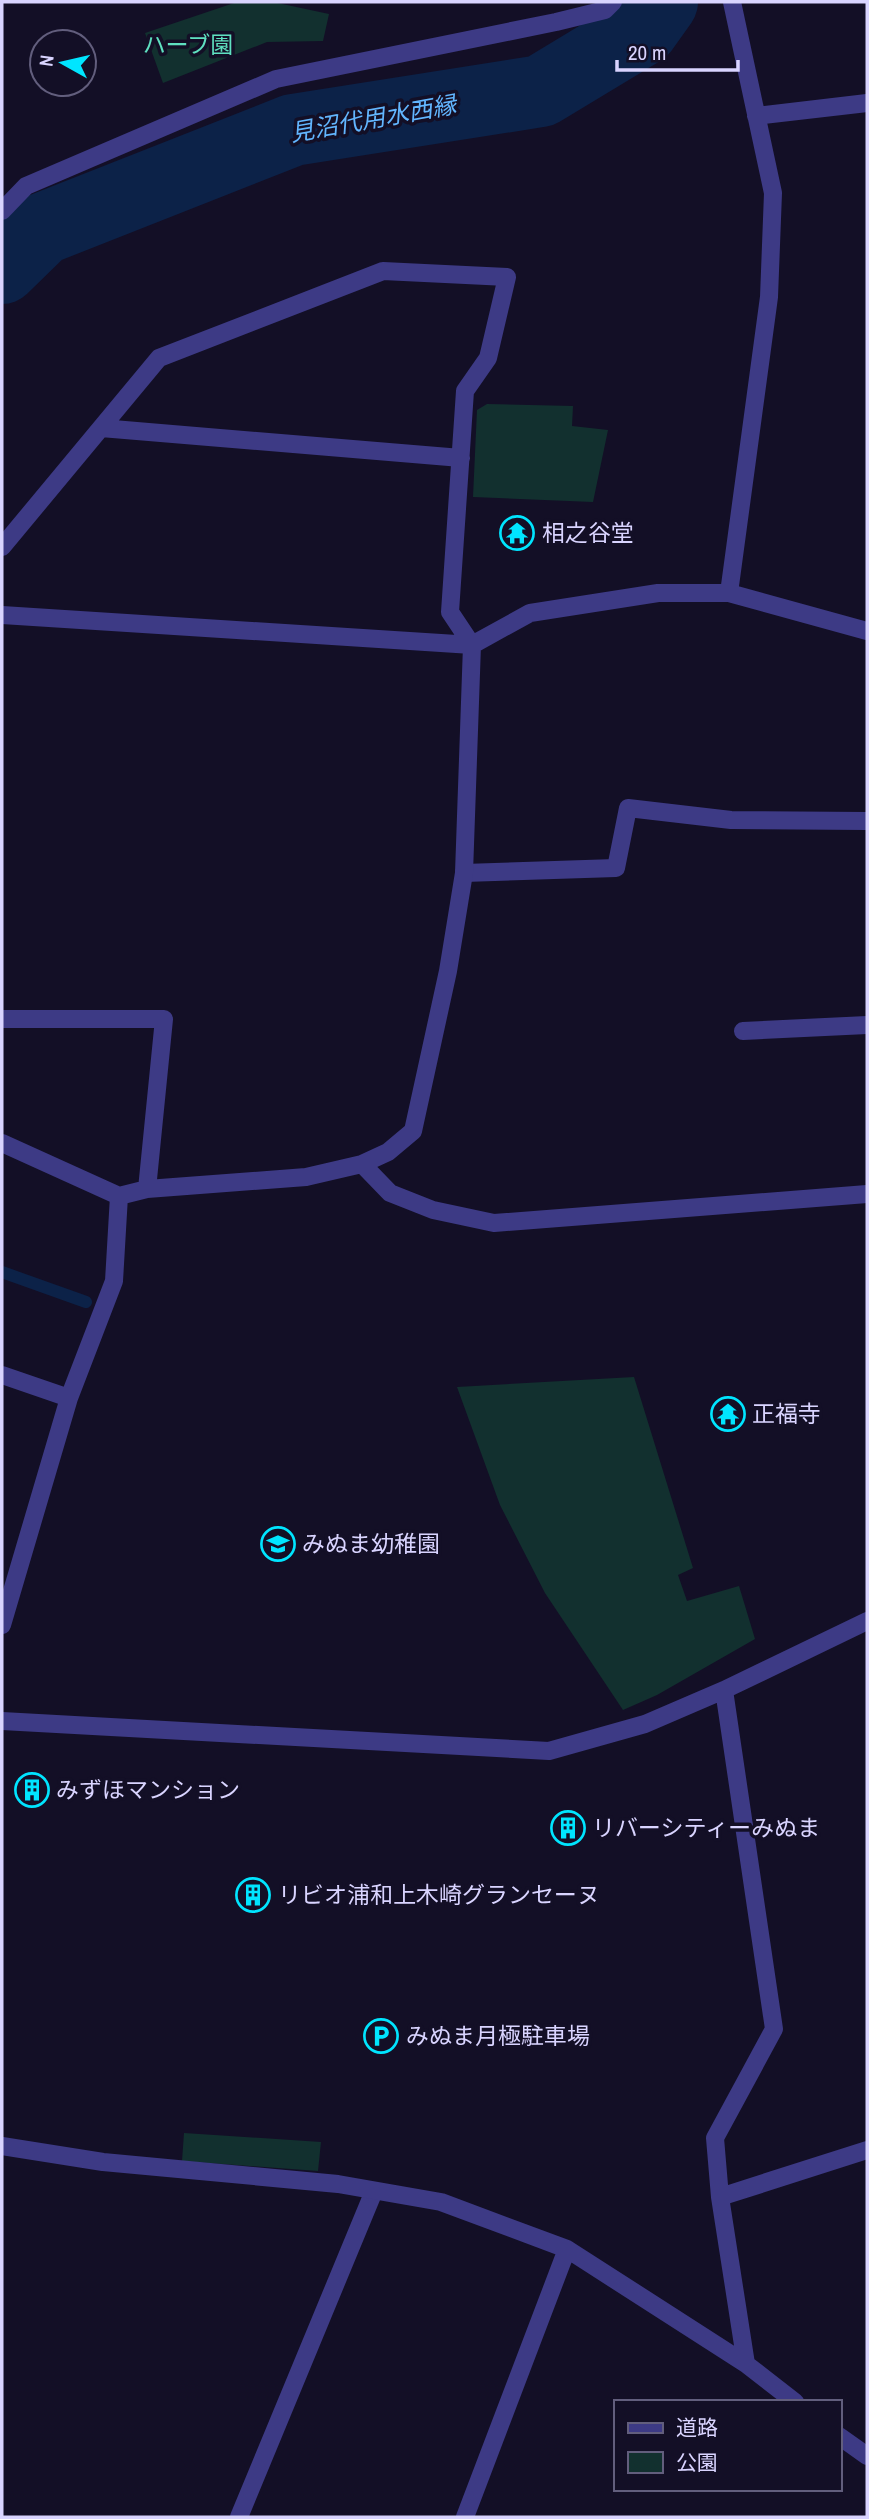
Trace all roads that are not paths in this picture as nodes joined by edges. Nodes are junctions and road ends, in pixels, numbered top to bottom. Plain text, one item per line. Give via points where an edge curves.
1 (613, 2) edge
2 (732, 2) edge
3 (867, 103) edge
4 (756, 116) junction
5 (2, 211) edge
6 (101, 428) junction
7 (461, 458) junction
8 (2, 547) edge
9 (729, 593) junction
10 (2, 615) edge
11 (867, 631) edge
12 (472, 645) junction
13 (867, 821) edge
14 (464, 873) junction
15 (2, 1019) edge
16 (867, 1025) edge
17 (743, 1031) dead end
18 (2, 1143) edge
19 (362, 1164) junction
20 (147, 1189) junction
21 (867, 1195) edge
22 (119, 1196) junction
23 (2, 1375) edge
24 (69, 1398) junction
25 (867, 1621) edge
26 (2, 1625) edge
27 (724, 1690) junction
28 (2, 1721) edge
29 (2, 2146) edge
30 (867, 2150) edge
31 (374, 2192) junction
32 (720, 2197) junction
33 (567, 2249) junction
34 (746, 2364) junction
35 (792, 2400) edge
36 (841, 2436) edge
37 (867, 2456) edge
38 (239, 2517) edge
39 (465, 2517) edge

1 - 5 street via 605,10 556,22 276,79 26,186
2 - 4 street
3 - 4 street
4 - 9 street via 773,193 769,297
6 - 7 street
6 - 7 street via 159,358 383,271 507,277 488,358 465,391
6 - 8 street
7 - 12 street via 450,612
9 - 11 street
9 - 12 street via 658,593 530,614
10 - 12 street
12 - 14 street
13 - 14 street via 730,820 628,808 616,868
14 - 19 street via 413,1131 388,1152
15 - 20 street via 164,1019
16 - 17 street
18 - 22 street
19 - 20 street via 306,1177
19 - 21 street via 390,1194 433,1210 494,1223
20 - 22 street
22 - 24 street via 114,1281
23 - 24 street
24 - 26 street
25 - 27 street
27 - 28 street via 645,1724 548,1751
27 - 32 street via 774,2029 715,2138
29 - 31 street via 103,2162 338,2184
30 - 32 street
31 - 33 street via 441,2203
31 - 38 street
32 - 34 street
33 - 34 street
33 - 39 street
34 - 35 street
36 - 37 street

